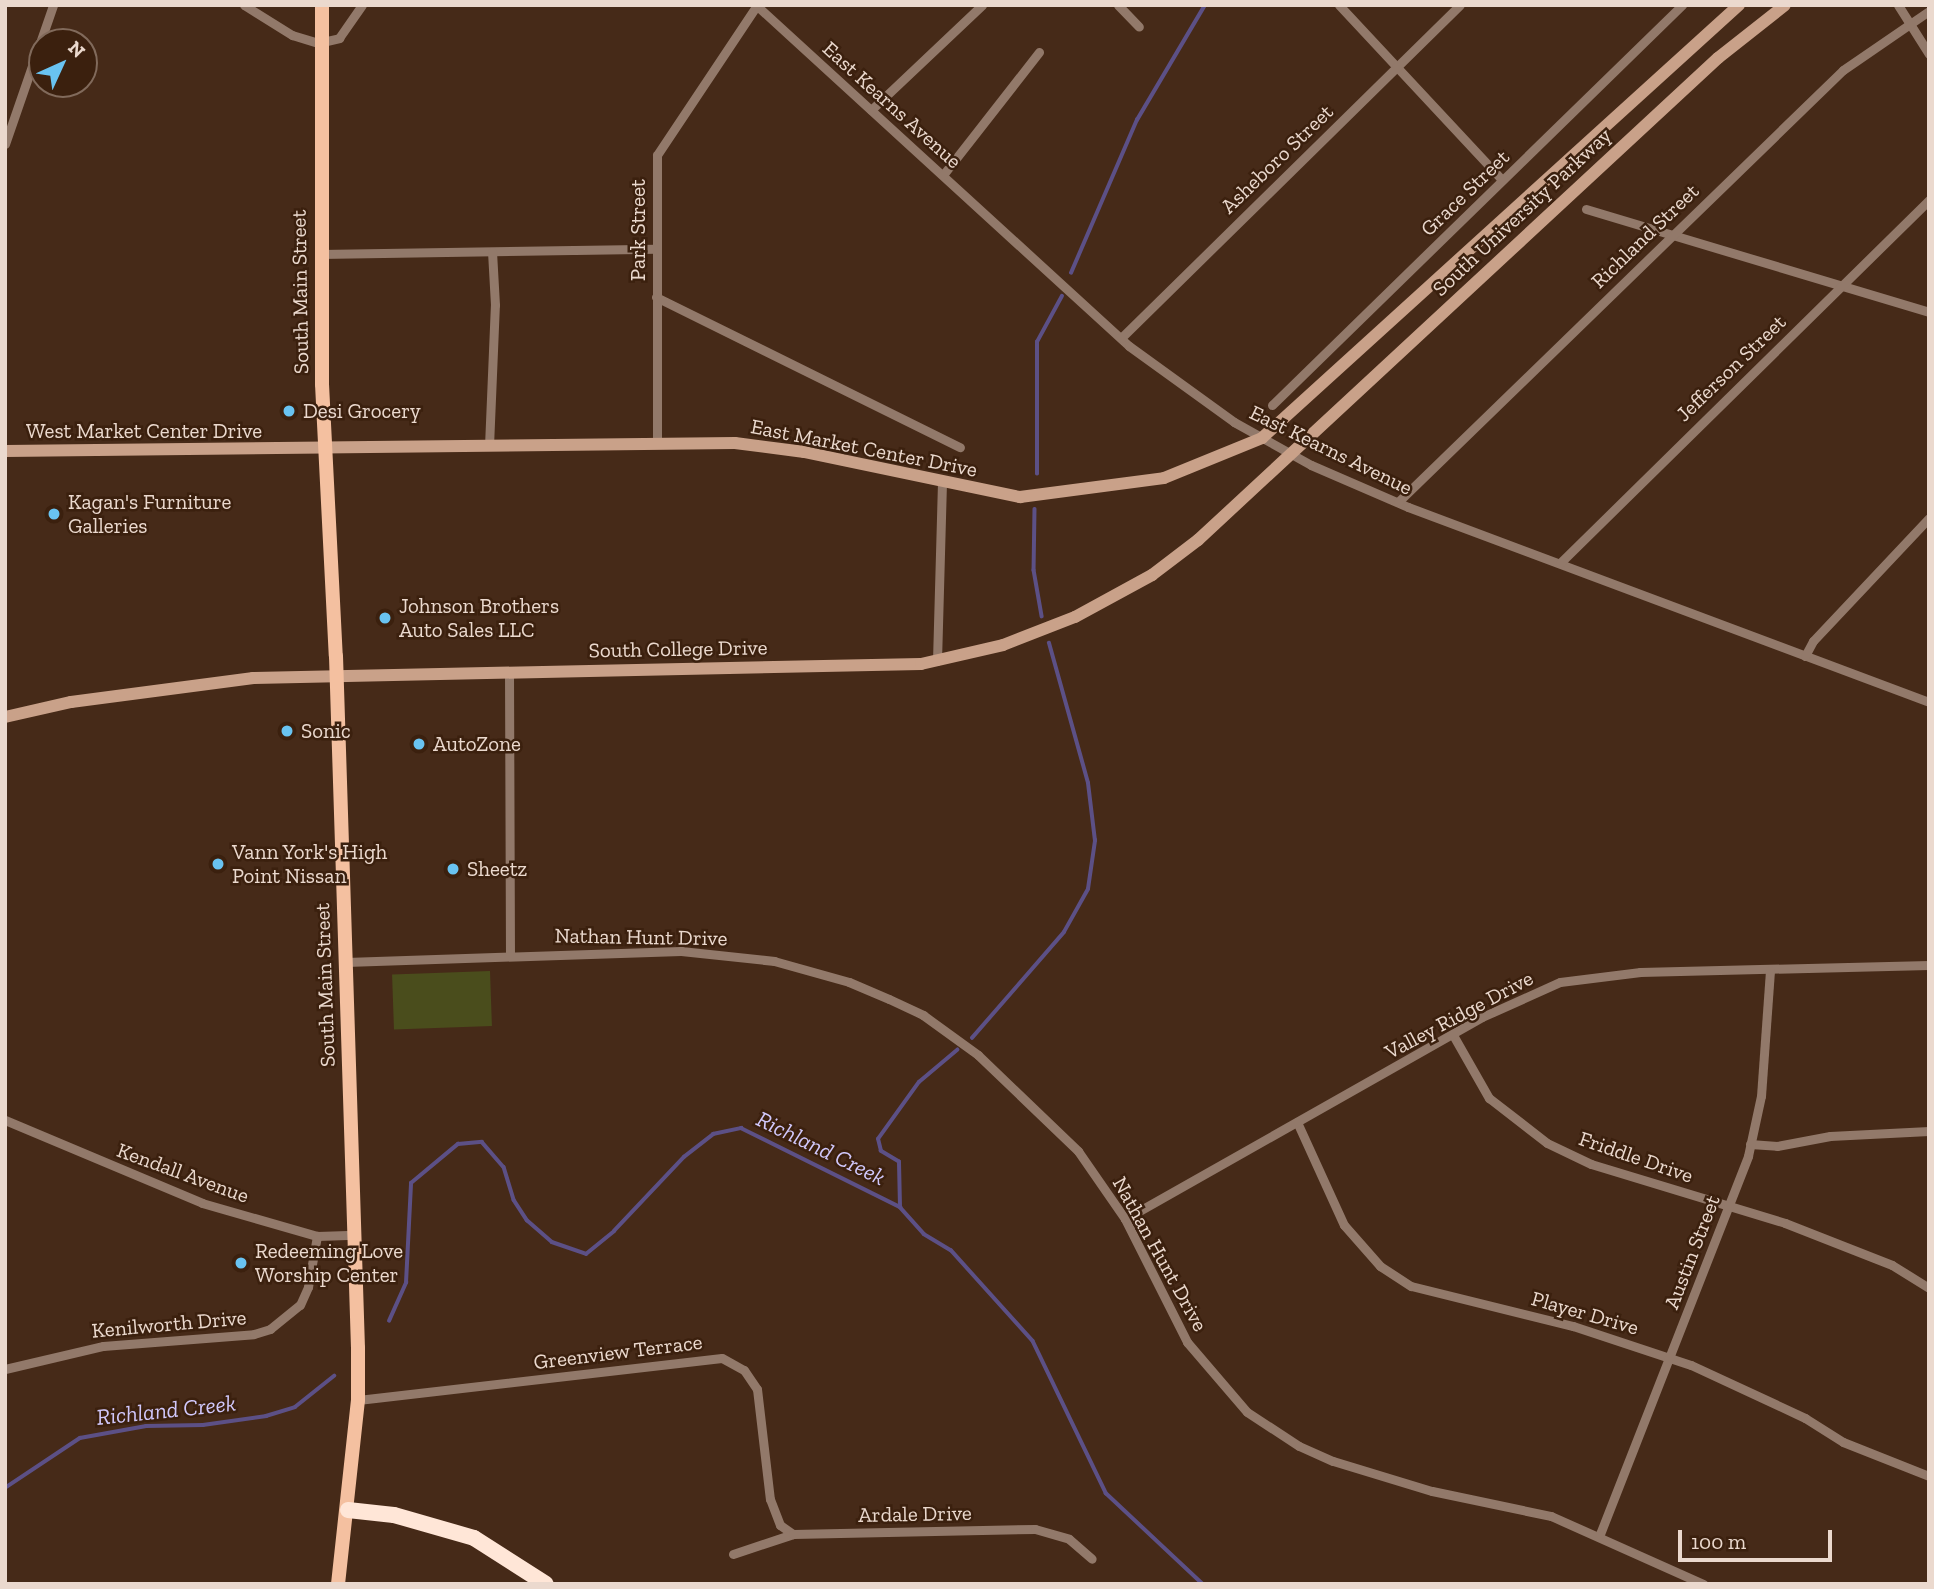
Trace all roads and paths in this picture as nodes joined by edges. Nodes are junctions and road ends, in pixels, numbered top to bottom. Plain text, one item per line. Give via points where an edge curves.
1 (54, 5) edge
2 (244, 5) edge
3 (322, 5) edge
4 (362, 5) edge
5 (756, 5) edge
6 (982, 5) edge
7 (1118, 5) edge
8 (1339, 5) edge
9 (1460, 5) edge
10 (1682, 5) edge
11 (1739, 5) edge
12 (1785, 5) edge
13 (1898, 5) edge
14 (1929, 11) edge
15 (1909, 22) junction
16 (1139, 27) dead end
17 (318, 43) junction
18 (1039, 52) dead end
19 (1929, 54) edge
20 (1396, 67) junction
21 (871, 110) junction
22 (9, 122) edge
23 (5, 144) edge
24 (943, 176) junction
25 (1502, 180) junction
26 (1929, 200) edge
27 (1586, 209) dead end
28 (1672, 233) junction
29 (655, 249) junction
30 (492, 252) junction
31 (320, 254) junction
32 (1841, 285) junction
33 (656, 297) junction
34 (1929, 312) edge
35 (1121, 338) junction
36 (1272, 405) dead end
37 (1262, 438) junction
38 (657, 443) junction
39 (489, 446) junction
40 (960, 447) dead end
41 (324, 449) junction
42 (5, 451) edge
43 (1293, 455) junction
44 (942, 482) junction
45 (1398, 502) junction
46 (1929, 518) edge
47 (1560, 563) junction
48 (1805, 656) junction
49 (937, 661) junction
50 (509, 671) junction
51 (336, 676) junction
52 (1929, 702) edge
53 (5, 717) edge
54 (510, 954) junction
55 (346, 962) junction
56 (1929, 965) edge
57 (1770, 970) junction
58 (1453, 1035) junction
59 (5, 1120) edge
60 (1297, 1122) junction
61 (1929, 1130) edge
62 (1750, 1144) junction
63 (1728, 1206) junction
64 (1125, 1219) junction
65 (355, 1235) junction
66 (317, 1236) junction
67 (1929, 1288) edge
68 (1670, 1358) junction
69 (5, 1369) edge
70 (358, 1400) junction
71 (1929, 1476) edge
72 (348, 1510) junction
73 (793, 1534) junction
74 (1600, 1534) junction
75 (733, 1554) dead end
76 (1092, 1559) dead end
77 (338, 1584) edge
78 (546, 1584) edge
79 (1703, 1584) edge

1 - 22 street
2 - 17 street via 292,35
3 - 17 main road, South Main Street
4 - 17 street via 339,38
5 - 21 street, East Kearns Avenue
5 - 29 street, Park Street via 661,147 655,171
6 - 21 street
7 - 16 street
8 - 20 street
9 - 20 street, Asheboro Street
10 - 25 street, Grace Street
11 - 37 main road, South University Parkway
12 - 43 main road, South University Parkway via 1718,58
13 - 15 street
14 - 15 street, Richland Street
15 - 19 street
15 - 28 street, Richland Street via 1843,70
17 - 31 main road, South Main Street
18 - 24 street
20 - 25 street
20 - 35 street, Asheboro Street
21 - 24 street, East Kearns Avenue
22 - 23 street
24 - 35 street, East Kearns Avenue
25 - 36 street, Grace Street
26 - 32 street, Jefferson Street
27 - 28 street
28 - 32 street
28 - 45 street, Richland Street
29 - 30 street
29 - 33 street, Park Street
30 - 31 street
30 - 39 street
31 - 41 main road, South Main Street
32 - 34 street
32 - 47 street, Jefferson Street
33 - 38 street, Park Street
33 - 40 street
35 - 37 street, East Kearns Avenue
37 - 43 street, East Kearns Avenue
37 - 44 main road, East Market Center Drive via 1164,478 1082,492 1020,497
38 - 39 main road, East Market Center Drive
38 - 44 main road, East Market Center Drive via 734,443 804,452
39 - 41 main road, East Market Center Drive
41 - 42 main road, West Market Center Drive
41 - 51 main road, South Main Street
43 - 45 street, East Kearns Avenue
43 - 49 main road, South College Drive via 1152,575 1075,617 1003,645
44 - 49 street
45 - 47 street, East Kearns Avenue
46 - 48 street via 1813,641
47 - 48 street, East Kearns Avenue
48 - 52 street, East Kearns Avenue
49 - 50 main road, South College Drive
50 - 51 main road, South College Drive
50 - 54 street
51 - 53 main road, South College Drive via 253,678 164,688
51 - 55 main road, South Main Street
54 - 55 street, Nathan Hunt Drive
54 - 64 street, Nathan Hunt Drive via 681,951 774,961 849,982 923,1015 1010,1082 1078,1151
55 - 65 main road, South Main Street
56 - 57 street, Valley Ridge Drive
57 - 58 street, Valley Ridge Drive via 1640,972 1560,982
57 - 62 street, Austin Street via 1761,1096
58 - 60 street, Valley Ridge Drive
58 - 63 street, Friddle Drive via 1489,1098 1525,1130 1591,1164
59 - 66 street, Kendall Avenue via 202,1203
60 - 64 street, Valley Ridge Drive
60 - 68 street, Player Drive via 1344,1224 1373,1259 1399,1280 1448,1297 1573,1326
61 - 62 street via 1830,1136 1777,1146
62 - 63 street, Austin Street
63 - 67 street, Friddle Drive via 1857,1250
63 - 68 street, Austin Street
64 - 74 street, Nathan Hunt Drive via 1203,1364 1230,1396 1269,1428 1299,1446 1374,1475 1551,1516
65 - 66 street, Kendall Avenue
65 - 70 main road, South Main Street
66 - 69 street, Kenilworth Drive via 300,1305 270,1329 254,1335 103,1346
68 - 71 street, Player Drive via 1742,1387 1855,1448
68 - 74 street, Austin Street
70 - 72 main road, South Main Street
70 - 73 street, Greenview Terrace via 722,1358 744,1370 757,1389 770,1499 780,1525
72 - 77 main road, South Main Street
72 - 78 highway via 394,1515 474,1538
73 - 75 street, Ardale Drive
73 - 76 street, Ardale Drive via 1045,1530 1069,1539
74 - 79 street, Nathan Hunt Drive

